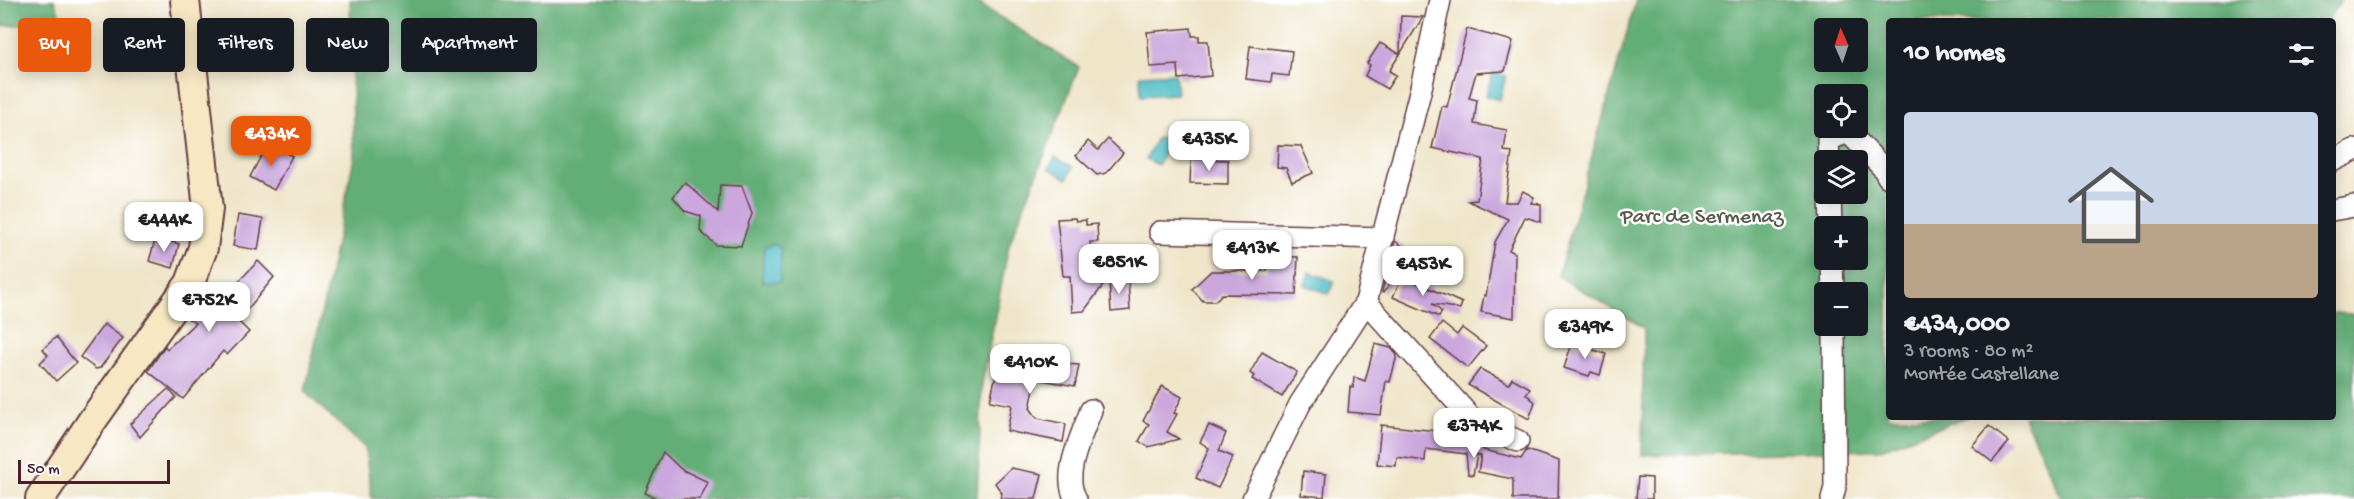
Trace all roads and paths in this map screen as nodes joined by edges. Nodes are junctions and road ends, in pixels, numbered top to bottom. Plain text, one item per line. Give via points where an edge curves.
1 (185, 0) edge
2 (1440, 0) edge
3 (1828, 150) edge
4 (1866, 150) edge
5 (2354, 150) edge
6 (1868, 153) edge
7 (2336, 159) edge
8 (1886, 173) edge
9 (2354, 206) edge
10 (2336, 209) edge
11 (1160, 232) dead end
12 (1383, 238) junction
13 (1366, 302) junction
14 (1834, 336) edge
15 (1091, 410) dead end
16 (1518, 441) dead end
17 (40, 499) edge
18 (1076, 499) edge
19 (1253, 499) edge
20 (1832, 499) edge

1 - 17 street via 208,209 204,248 190,283
2 - 12 street
3 - 4 street via 1828,140 1848,132
5 - 7 street
6 - 8 street
9 - 10 street
11 - 12 street
12 - 13 street
13 - 16 street via 1473,420
13 - 19 street via 1300,404
14 - 20 street
15 - 18 street via 1070,475

